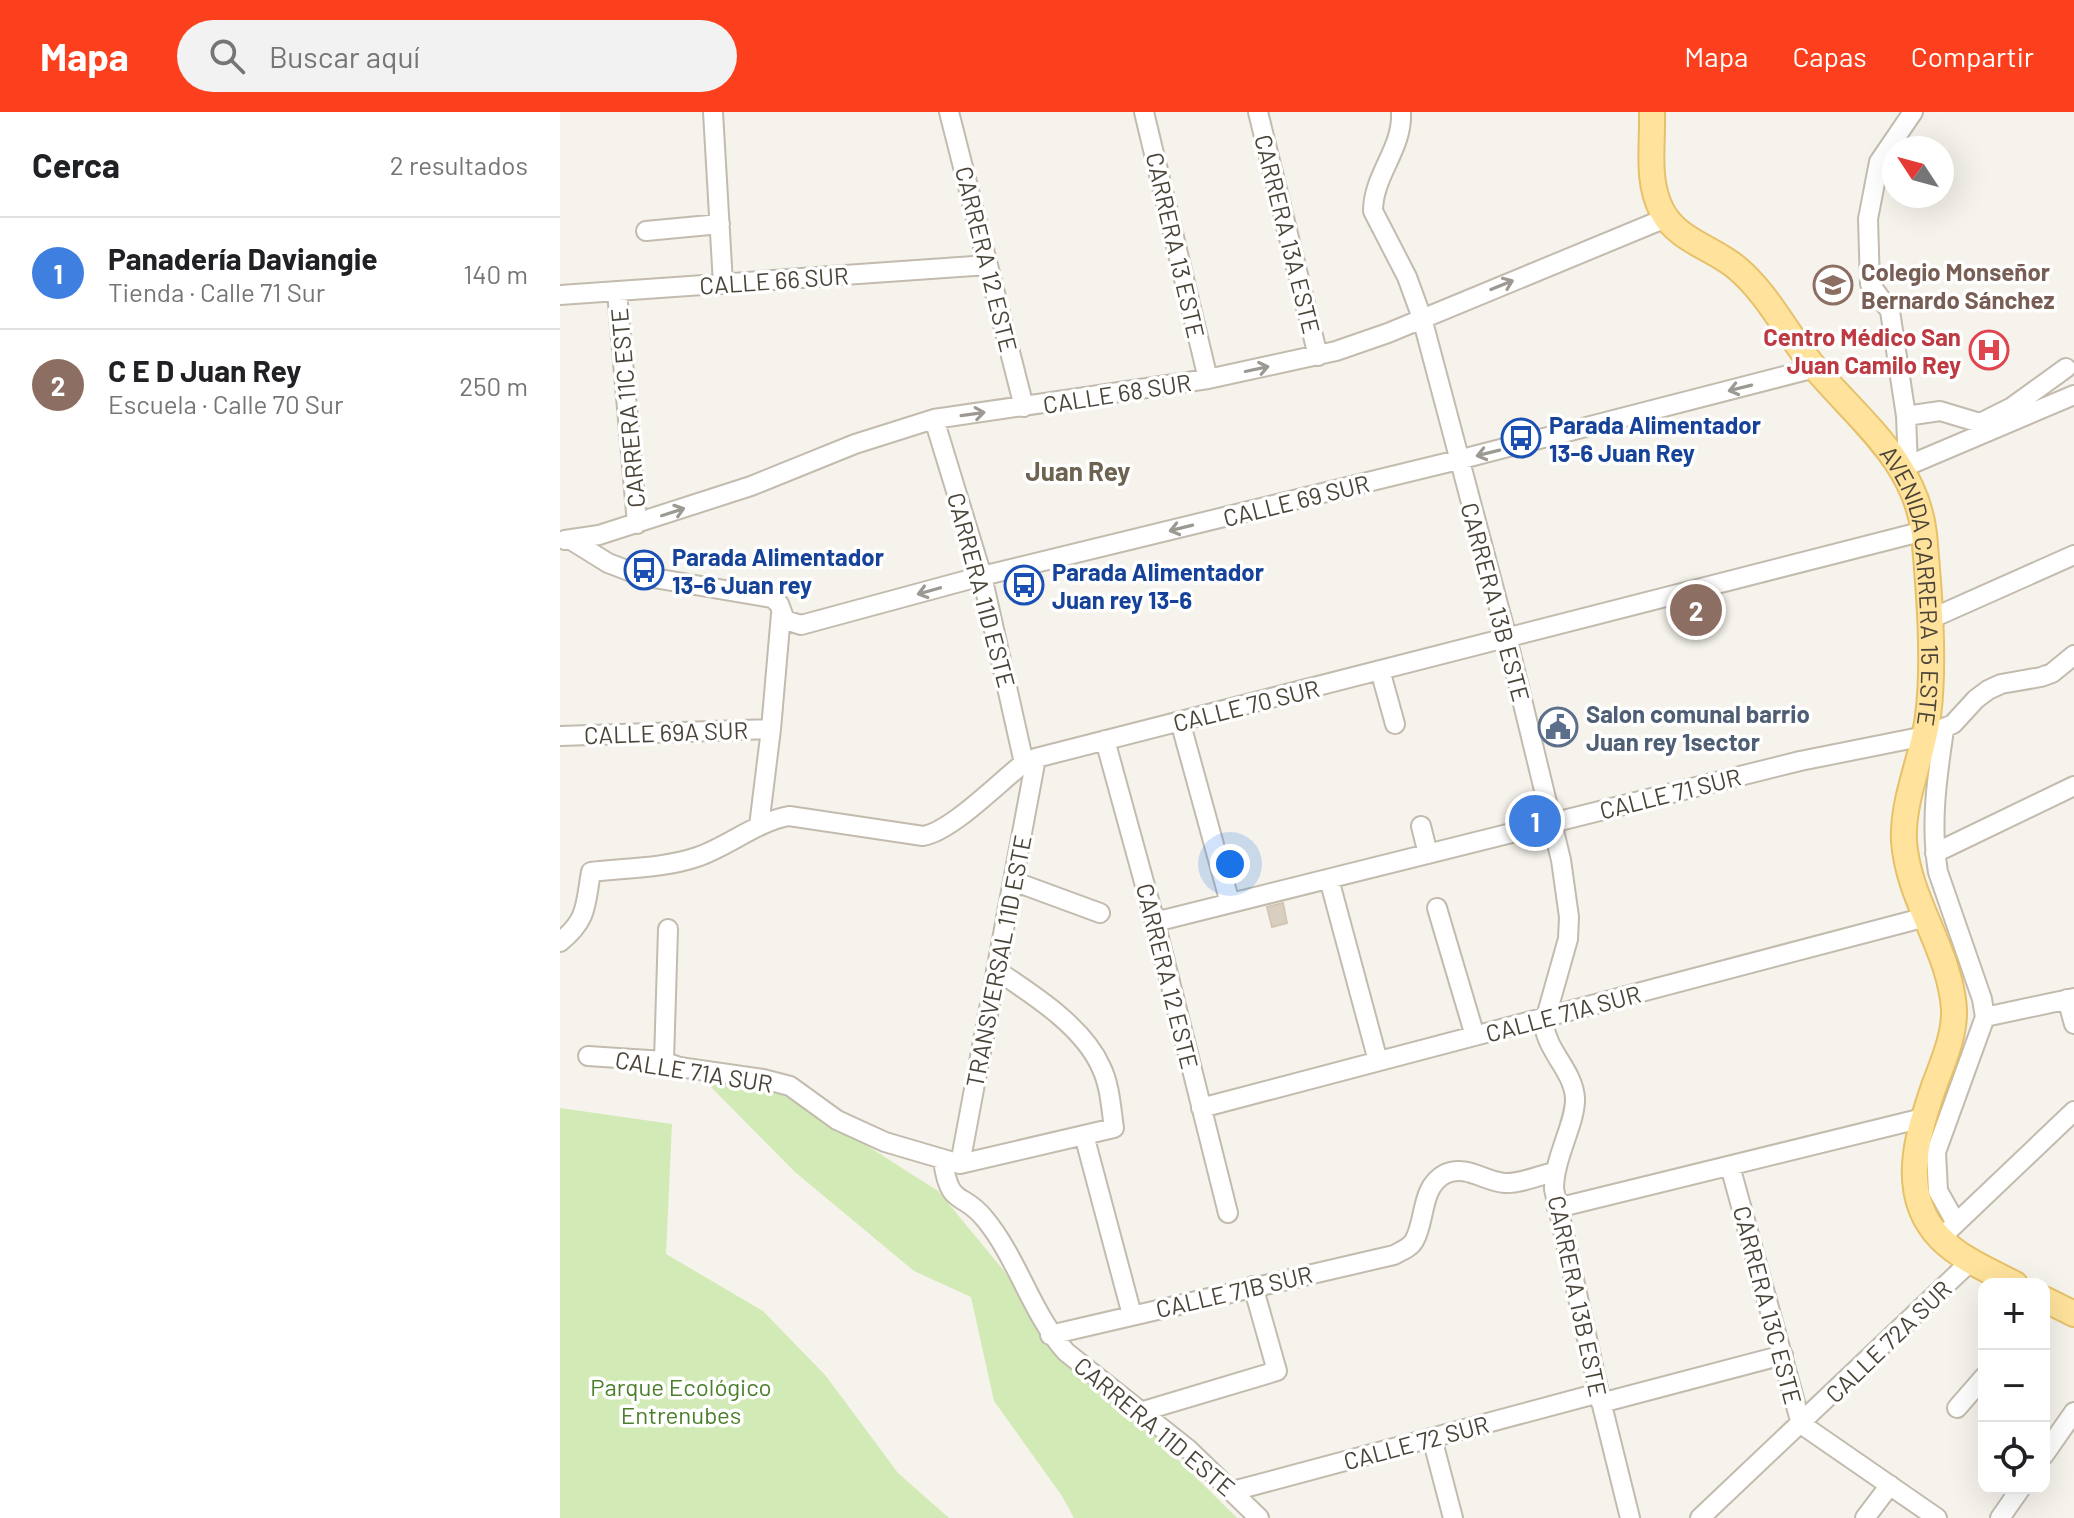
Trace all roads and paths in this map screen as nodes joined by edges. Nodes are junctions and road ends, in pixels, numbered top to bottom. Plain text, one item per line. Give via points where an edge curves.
1 (713, 112) edge
2 (949, 112) edge
3 (1144, 112) edge
4 (1258, 112) edge
5 (1401, 112) edge
6 (1652, 112) edge
7 (1913, 112) edge
8 (1666, 218) junction
9 (720, 224) junction
10 (646, 231) dead end
11 (988, 265) junction
12 (723, 284) junction
13 (617, 292) junction
14 (560, 295) edge
15 (1422, 318) junction
16 (1318, 356) junction
17 (1815, 368) junction
18 (2066, 368) dead end
19 (1208, 379) junction
20 (2074, 395) edge
21 (1024, 407) junction
22 (1906, 416) junction
23 (934, 419) junction
24 (1458, 460) junction
25 (1905, 467) junction
26 (637, 524) junction
27 (1924, 531) junction
28 (566, 540) edge
29 (2074, 555) edge
30 (982, 576) junction
31 (781, 614) junction
32 (1928, 620) junction
33 (1507, 638) junction
34 (2074, 655) edge
35 (1380, 670) junction
36 (1180, 721) junction
37 (1395, 724) dead end
38 (771, 729) junction
39 (1934, 733) junction
40 (560, 736) edge
41 (1105, 740) junction
42 (1030, 760) junction
43 (2074, 786) edge
44 (1552, 823) junction
45 (759, 826) junction
46 (1421, 826) dead end
47 (1935, 853) junction
48 (1428, 854) junction
49 (1329, 879) junction
50 (1013, 881) junction
51 (1230, 903) junction
52 (1437, 908) dead end
53 (1100, 913) dead end
54 (1926, 917) junction
55 (1155, 922) junction
56 (668, 929) dead end
57 (560, 942) edge
58 (996, 970) junction
59 (2071, 999) edge
60 (1545, 1017) junction
61 (1985, 1017) junction
62 (2074, 1024) edge
63 (1475, 1036) junction
64 (588, 1056) dead end
65 (664, 1061) junction
66 (1378, 1061) junction
67 (1201, 1108) junction
68 (2074, 1111) edge
69 (1923, 1118) junction
70 (1084, 1135) junction
71 (952, 1163) junction
72 (1730, 1166) junction
73 (1554, 1172) junction
74 (1557, 1208) junction
75 (1228, 1213) dead end
76 (1948, 1230) junction
77 (1971, 1261) junction
78 (2004, 1278) edge
79 (1253, 1286) junction
80 (2050, 1303) edge
81 (2074, 1314) edge
82 (1132, 1315) junction
83 (1050, 1335) junction
84 (1783, 1355) junction
85 (1978, 1384) edge
86 (1600, 1398) junction
87 (1957, 1408) dead end
88 (1140, 1412) junction
89 (2074, 1412) edge
90 (1801, 1424) junction
91 (1432, 1438) junction
92 (2050, 1446) edge
93 (1890, 1485) junction
94 (1233, 1491) junction
95 (2017, 1494) edge
96 (1259, 1518) edge
97 (1453, 1518) edge
98 (1630, 1518) edge
99 (1700, 1518) edge
100 (1865, 1518) edge
101 (1937, 1518) edge
102 (2000, 1518) edge

1 - 9 street
2 - 11 street, CARRERA 12 ESTE
3 - 19 street, CARRERA 13 ESTE
4 - 16 street, CARRERA 13A ESTE
5 - 15 street, CARRERA 13B ESTE via 1399,139 1373,198 1373,211
6 - 8 main road via 1653,186
7 - 22 street via 1879,162 1868,219 1870,284 1890,311
15 -> 8 street, CALLE 68 SUR
8 - 17 main road, AVENIDA CARRERA 15 ESTE via 1751,281
9 - 10 street
9 - 12 street
11 - 12 street, CALLE 66 SUR
11 - 21 street, CARRERA 12 ESTE
12 - 13 street, CALLE 66 SUR
13 - 14 street, CALLE 66 SUR
13 - 26 street, CARRERA 11C ESTE
15 - 16 street, CALLE 68 SUR
15 - 24 street, CARRERA 13B ESTE
19 -> 16 street, CALLE 68 SUR
17 -> 24 street, CALLE 69 SUR
17 - 25 main road, AVENIDA CARRERA 15 ESTE
18 - 22 street via 1980,423 1940,411
19 - 21 street, CALLE 68 SUR
20 - 25 street
23 -> 21 street, CALLE 68 SUR
22 - 25 street
26 -> 23 street, CALLE 68 SUR
23 - 30 street, CARRERA 11D ESTE
24 -> 30 street, CALLE 69 SUR
24 - 33 street, CARRERA 13B ESTE
25 - 27 main road, AVENIDA CARRERA 15 ESTE
26 - 28 street, CALLE 68 SUR
27 - 32 main road, AVENIDA CARRERA 15 ESTE
27 - 33 street, CALLE 70 SUR
28 - 31 street via 642,576 772,598
29 - 32 street
30 -> 31 street, CALLE 69 SUR via 811,623 795,625
30 - 42 street, CARRERA 11D ESTE
31 - 38 street
32 - 39 main road, AVENIDA CARRERA 15 ESTE
33 - 35 street, CALLE 70 SUR
33 - 44 street, CARRERA 13B ESTE
34 - 39 street via 2052,673 1988,690
35 - 36 street, CALLE 70 SUR
35 - 37 street
36 - 41 street, CALLE 70 SUR
36 - 51 street
38 - 40 street, CALLE 69A SUR
38 - 45 street
39 - 44 street, CALLE 71 SUR
39 - 47 street
39 - 54 main road, AVENIDA CARRERA 15 ESTE via 1904,837
41 - 42 street, CALLE 70 SUR
41 - 55 street, CARRERA 12 ESTE
42 - 45 street, CALLE 70 SUR via 931,835 789,816
42 - 50 street, TRANSVERSAL 11D ESTE
43 - 47 street
44 - 48 street, CALLE 71 SUR
44 - 60 street, CARRERA 13B ESTE via 1569,917 1568,939
45 - 57 street, CALLE 70 SUR via 683,861 591,872 579,925
46 - 48 street
47 - 61 street
48 - 49 street, CALLE 71 SUR
49 - 51 street, CALLE 71 SUR
49 - 66 street
50 - 53 street
50 - 58 street, TRANSVERSAL 11D ESTE
51 - 55 street, CALLE 71 SUR
52 - 63 street
54 - 60 street, CALLE 71A SUR
54 - 69 main road, AVENIDA CARRERA 15 ESTE via 1950,986 1954,1024
55 - 67 street, CARRERA 12 ESTE
56 - 65 street
58 - 70 street via 1043,1001 1083,1039 1101,1065 1114,1128
58 - 71 street, TRANSVERSAL 11D ESTE
59 - 61 street
59 - 62 street
60 - 63 street, CALLE 71A SUR
60 - 73 street, CARRERA 13B ESTE via 1545,1034 1573,1086 1575,1103
61 - 76 street via 1936,1152 1935,1172
63 - 66 street, CALLE 71A SUR
64 - 65 street, CALLE 71A SUR
65 - 71 street, CALLE 71A SUR via 790,1086 837,1120
66 - 67 street, CALLE 71A SUR
67 - 75 street, CARRERA 12 ESTE
68 - 76 street
69 - 72 street
69 - 76 main road, AVENIDA CARRERA 15 ESTE via 1914,1179 1926,1219
70 - 71 street
70 - 82 street
71 - 83 street, CARRERA 11D ESTE via 946,1181 951,1193 983,1216
72 - 74 street
72 - 84 street, CARRERA 13C ESTE
73 - 74 street, CARRERA 13B ESTE
73 - 79 street, CALLE 71B SUR via 1506,1183 1466,1172 1445,1174 1427,1196 1415,1240 1406,1249
74 - 86 street, CARRERA 13B ESTE
76 - 77 main road, AVENIDA CARRERA 15 ESTE
77 - 78 main road, AVENIDA CARRERA 15 ESTE
77 - 90 street, CALLE 72A SUR
79 - 82 street, CALLE 71B SUR
79 - 88 street via 1277,1371
80 - 81 main road
82 - 83 street, CALLE 71B SUR
83 - 88 street, CARRERA 11D ESTE
84 - 86 street, CALLE 72 SUR
84 - 90 street, CARRERA 13C ESTE
85 - 87 street
86 - 91 street, CALLE 72 SUR
86 - 98 street, CARRERA 13B ESTE
88 - 94 street, CARRERA 11D ESTE
89 - 92 street
90 - 93 street, CARRERA 13C ESTE
90 - 99 street, CALLE 72A SUR
91 - 94 street, CALLE 72 SUR
91 - 97 street
93 - 100 street
93 - 101 street, CARRERA 13C ESTE
94 - 96 street, CARRERA 11D ESTE
95 - 102 street

